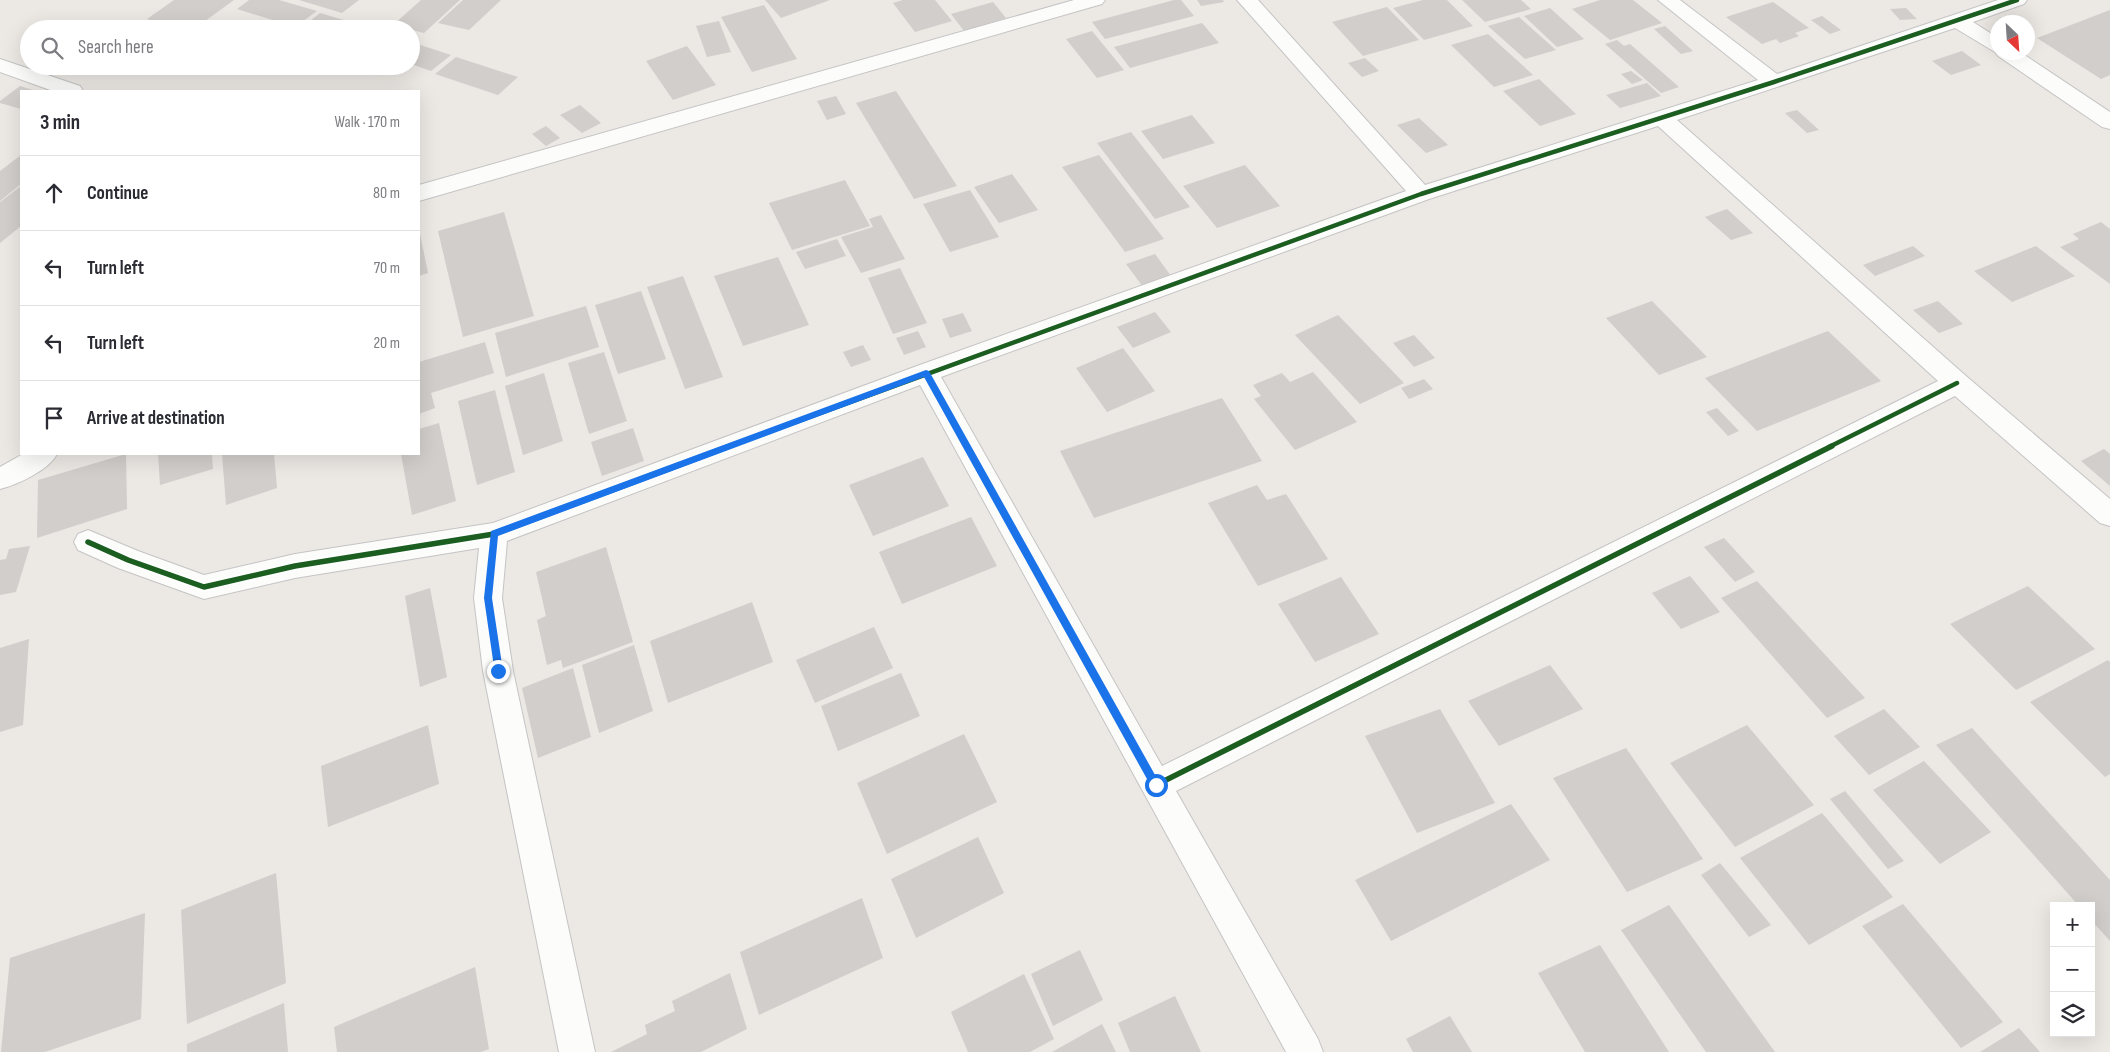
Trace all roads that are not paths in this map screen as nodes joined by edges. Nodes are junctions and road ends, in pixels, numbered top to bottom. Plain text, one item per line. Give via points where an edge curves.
1 (1094, 0) edge
2 (1247, 0) edge
3 (1668, 0) edge
4 (2017, 0) edge
5 (1957, 20) junction
6 (1990, 42) edge
7 (2017, 60) edge
8 (0, 65) edge
9 (20, 72) edge
10 (28, 75) edge
11 (1774, 82) junction
12 (70, 90) edge
13 (1662, 118) junction
14 (2110, 122) edge
15 (420, 193) edge
16 (1422, 194) junction
17 (926, 373) junction
18 (1957, 383) junction
19 (42, 455) edge
20 (0, 478) edge
21 (2110, 515) edge
22 (494, 534) junction
23 (88, 542) dead end
24 (1156, 785) junction
25 (578, 1052) edge
26 (1305, 1052) edge

1 - 15 street
2 - 16 street
3 - 11 street
4 - 5 street
5 - 6 street
5 - 11 street
7 - 14 street
8 - 9 street
10 - 12 street
11 - 13 street
13 - 16 street
13 - 18 street
16 - 17 street
17 - 22 street
17 - 24 street
18 - 21 street
18 - 24 street
19 - 20 street
22 - 23 street via 295,566 204,587
22 - 25 street via 488,598 498,671
24 - 26 street

